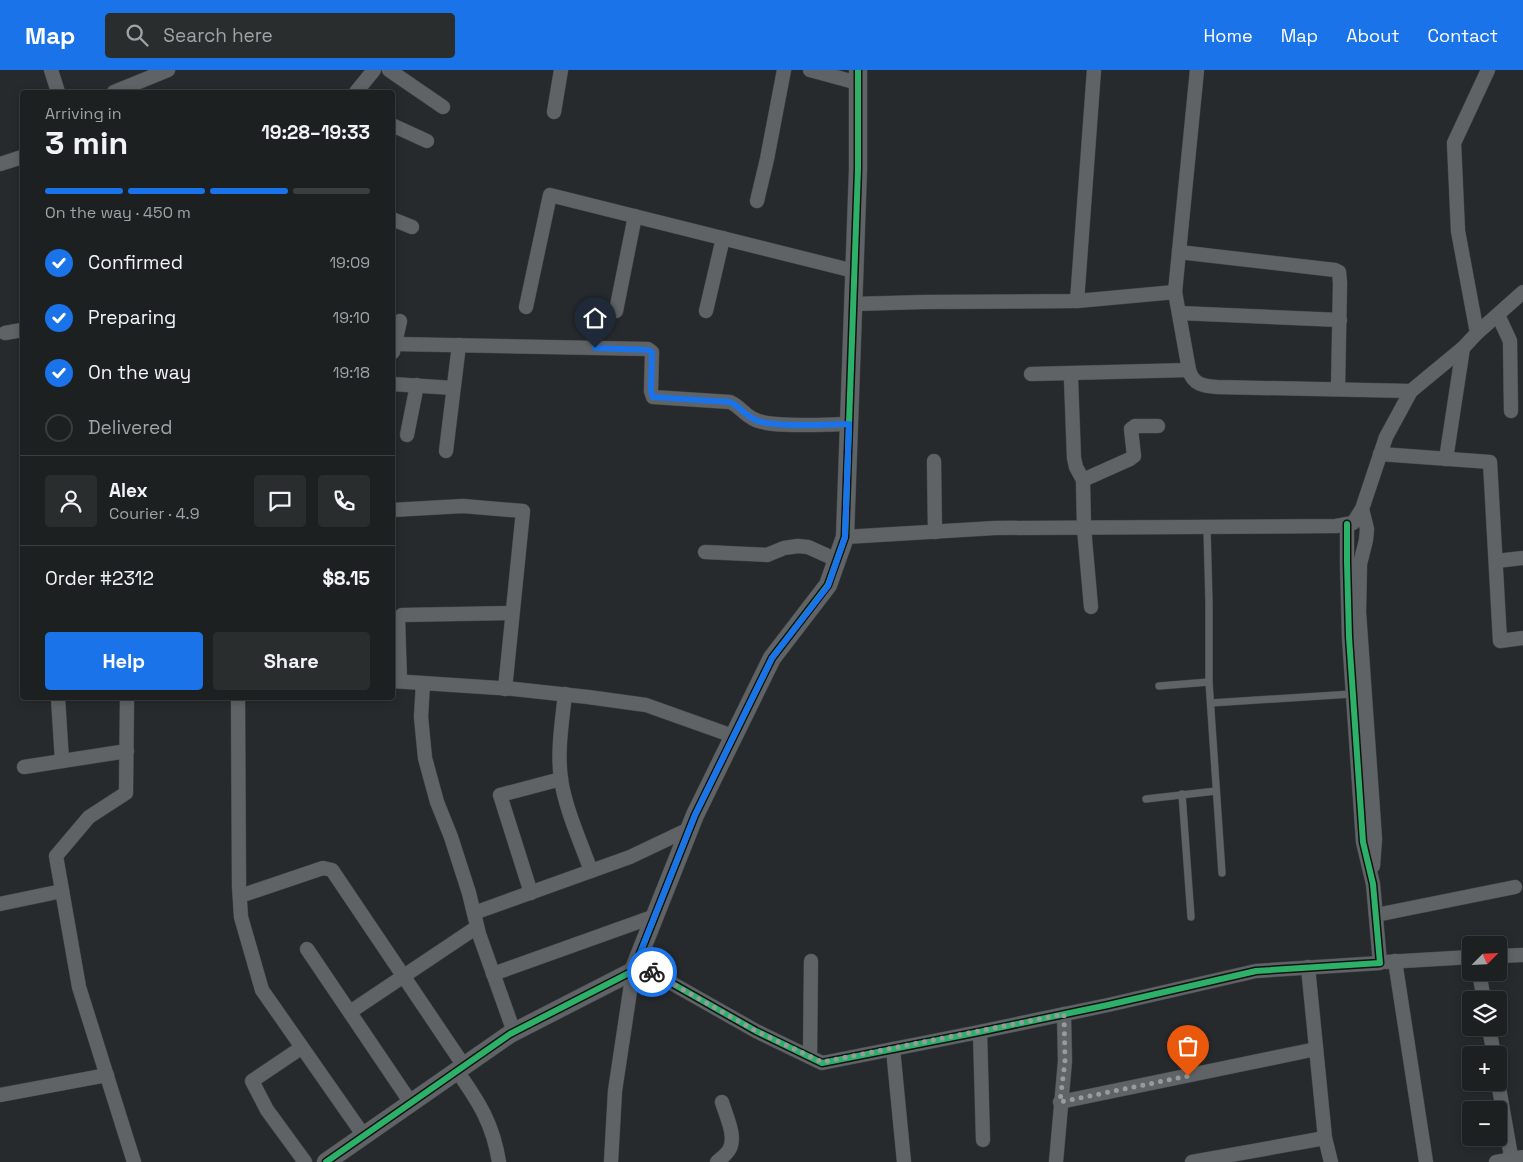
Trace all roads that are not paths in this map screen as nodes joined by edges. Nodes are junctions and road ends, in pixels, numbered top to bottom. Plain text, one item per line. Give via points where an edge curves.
1 (50, 70) edge
2 (168, 70) edge
3 (374, 70) edge
4 (388, 70) edge
5 (561, 70) edge
6 (784, 70) edge
7 (810, 70) edge
8 (1094, 70) edge
9 (1197, 70) edge
10 (1488, 70) edge
11 (858, 76) edge
12 (57, 90) edge
13 (119, 90) edge
14 (358, 90) edge
15 (443, 107) dead end
16 (554, 112) dead end
17 (395, 127) edge
18 (427, 141) dead end
19 (20, 158) edge
20 (0, 164) edge
21 (757, 201) dead end
22 (635, 216) junction
23 (395, 220) edge
24 (412, 227) dead end
25 (723, 238) junction
26 (1179, 252) junction
27 (854, 272) junction
28 (1175, 292) junction
29 (1523, 292) edge
30 (1077, 301) junction
31 (853, 304) junction
32 (526, 307) dead end
33 (616, 310) dead end
34 (706, 311) dead end
35 (1178, 313) junction
36 (1498, 315) junction
37 (1340, 320) junction
38 (400, 321) dead end
39 (20, 330) edge
40 (6, 333) dead end
41 (1477, 333) junction
42 (395, 344) edge
43 (459, 345) junction
44 (395, 348) edge
45 (1463, 348) junction
46 (1189, 370) junction
47 (1031, 374) dead end
48 (1071, 379) dead end
49 (395, 384) edge
50 (417, 386) junction
51 (453, 388) junction
52 (1338, 389) junction
53 (1411, 391) junction
54 (1511, 412) dead end
55 (849, 424) junction
56 (1158, 426) dead end
57 (407, 434) dead end
58 (446, 451) dead end
59 (1380, 454) junction
60 (1446, 459) junction
61 (934, 461) dead end
62 (1083, 480) junction
63 (1362, 509) junction
64 (395, 510) edge
65 (1347, 524) junction
66 (1084, 528) junction
67 (1207, 528) junction
68 (935, 532) junction
69 (845, 537) junction
70 (705, 552) dead end
71 (1523, 558) edge
72 (837, 560) junction
73 (1496, 561) junction
74 (1092, 607) dead end
75 (512, 613) junction
76 (1523, 638) edge
77 (396, 681) edge
78 (1209, 682) junction
79 (423, 683) junction
80 (1158, 686) dead end
81 (505, 689) junction
82 (565, 694) junction
83 (1352, 694) junction
84 (58, 700) edge
85 (127, 700) edge
86 (238, 700) edge
87 (1211, 703) junction
88 (733, 736) junction
89 (126, 751) junction
90 (62, 761) junction
91 (24, 767) dead end
92 (560, 779) junction
93 (1216, 790) junction
94 (1182, 794) junction
95 (1146, 798) dead end
96 (689, 829) junction
97 (591, 871) junction
98 (1222, 873) dead end
99 (1373, 884) junction
100 (1515, 887) dead end
101 (62, 891) junction
102 (531, 893) junction
103 (240, 896) junction
104 (0, 904) edge
105 (1376, 915) junction
106 (655, 916) junction
107 (1191, 917) dead end
108 (476, 920) junction
109 (307, 949) dead end
110 (1523, 954) edge
111 (1508, 955) edge
112 (1462, 957) edge
113 (811, 961) dead end
114 (1395, 961) junction
115 (1380, 963) junction
116 (634, 967) junction
117 (1308, 968) junction
118 (493, 974) junction
119 (403, 977) junction
120 (350, 1012) junction
121 (1064, 1014) junction
122 (514, 1032) junction
123 (980, 1032) junction
124 (301, 1048) junction
125 (1316, 1048) junction
126 (893, 1049) junction
127 (810, 1057) junction
128 (461, 1068) junction
129 (107, 1075) junction
130 (1500, 1091) edge
131 (0, 1095) edge
132 (722, 1102) dead end
133 (1060, 1102) junction
134 (411, 1103) junction
135 (364, 1136) junction
136 (1325, 1138) junction
137 (983, 1140) dead end
138 (1516, 1159) edge
139 (134, 1162) edge
140 (305, 1162) edge
141 (326, 1162) edge
142 (499, 1162) edge
143 (611, 1162) edge
144 (717, 1162) edge
145 (904, 1162) edge
146 (1056, 1162) edge
147 (1192, 1162) edge
148 (1331, 1162) edge
149 (1426, 1162) edge
150 (1496, 1162) edge

1 - 12 street
2 - 13 street
3 - 14 street
4 - 15 street
5 - 16 street
6 - 21 street
7 - 11 street
8 - 30 street
9 - 26 street
10 - 41 street via 1454,143 1458,231
11 - 27 street
17 - 18 street
19 - 20 street
22 - 25 street
22 - 32 street via 550,195
22 - 33 street
23 - 24 street
25 - 27 street
25 - 34 street
26 - 28 street
26 - 37 street via 1336,270 1340,282
27 - 31 street
28 - 30 street
28 - 35 street
29 - 36 street
30 - 31 street
31 - 55 street
35 - 37 street
35 - 46 street
36 - 41 street
36 - 54 street via 1510,341
37 - 52 street
38 - 42 street
39 - 40 street
41 - 45 street
43 - 44 street
43 - 51 street
43 - 55 street via 648,350 652,352 653,397 730,402 738,405 752,419 767,424
45 - 53 street
45 - 60 street
46 - 47 street
46 - 52 street via 1193,379 1202,386
48 - 62 street via 1074,458
49 - 50 street
50 - 51 street
50 - 57 street
51 - 58 street
52 - 53 street
53 - 59 street
55 - 69 street
56 - 62 street via 1135,426 1131,429 1134,456
59 - 60 street
59 - 63 street
60 - 73 street via 1490,462
61 - 68 street
62 - 66 street
63 - 65 street via 1353,523
63 - 99 street via 1367,529 1360,564 1359,612 1375,839
64 - 75 street via 463,506 522,512
65 - 67 street
65 - 83 street
66 - 67 street
66 - 68 street
66 - 74 street
67 - 78 lane
68 - 69 street
69 - 72 street
70 - 72 street via 767,556 798,546
71 - 73 street
72 - 88 street via 828,586 772,658
73 - 76 street via 1500,641
75 - 77 street via 402,615 398,619
75 - 81 street
77 - 79 street
78 - 80 lane
78 - 87 lane
79 - 81 street
79 - 108 street via 421,717 425,758
81 - 82 street
82 - 88 street via 646,705
82 - 92 street
83 - 87 lane
83 - 99 street via 1363,842
84 - 90 street
85 - 89 street
86 - 103 street
87 - 93 lane
88 - 96 street
89 - 90 street
89 - 101 street via 126,793 89,817 56,856
90 - 91 street
92 - 97 street
92 - 102 street via 500,795
93 - 94 lane
93 - 98 lane
94 - 95 lane
94 - 107 lane
96 - 97 street
96 - 106 street
97 - 102 street
99 - 105 street
100 - 105 street
101 - 104 street
101 - 129 street via 79,987
102 - 108 street
103 - 119 street via 323,868 332,870
103 - 124 street via 241,917 262,990
105 - 115 street
106 - 116 street
106 - 118 street
108 - 118 street
108 - 119 street
109 - 120 street
110 - 111 street
112 - 114 street
113 - 127 street
114 - 115 street
114 - 149 street
115 - 117 street
116 - 122 street
116 - 127 street
116 - 143 street via 615,1091
117 - 121 street via 1256,971
117 - 125 street
118 - 122 street
119 - 120 street
119 - 128 street
120 - 134 street
121 - 123 street
121 - 133 street via 1065,1061
122 - 128 street
123 - 126 street
123 - 137 street
124 - 135 street
124 - 140 street via 252,1081 267,1110
125 - 133 street
125 - 136 street
126 - 127 street via 822,1062
126 - 145 street
128 - 134 street
128 - 142 street via 490,1124
129 - 131 street
129 - 139 street
130 - 138 street
132 - 144 street via 732,1136 728,1151
133 - 146 street
134 - 135 street
135 - 141 street
136 - 147 street
136 - 148 street
138 - 150 street

